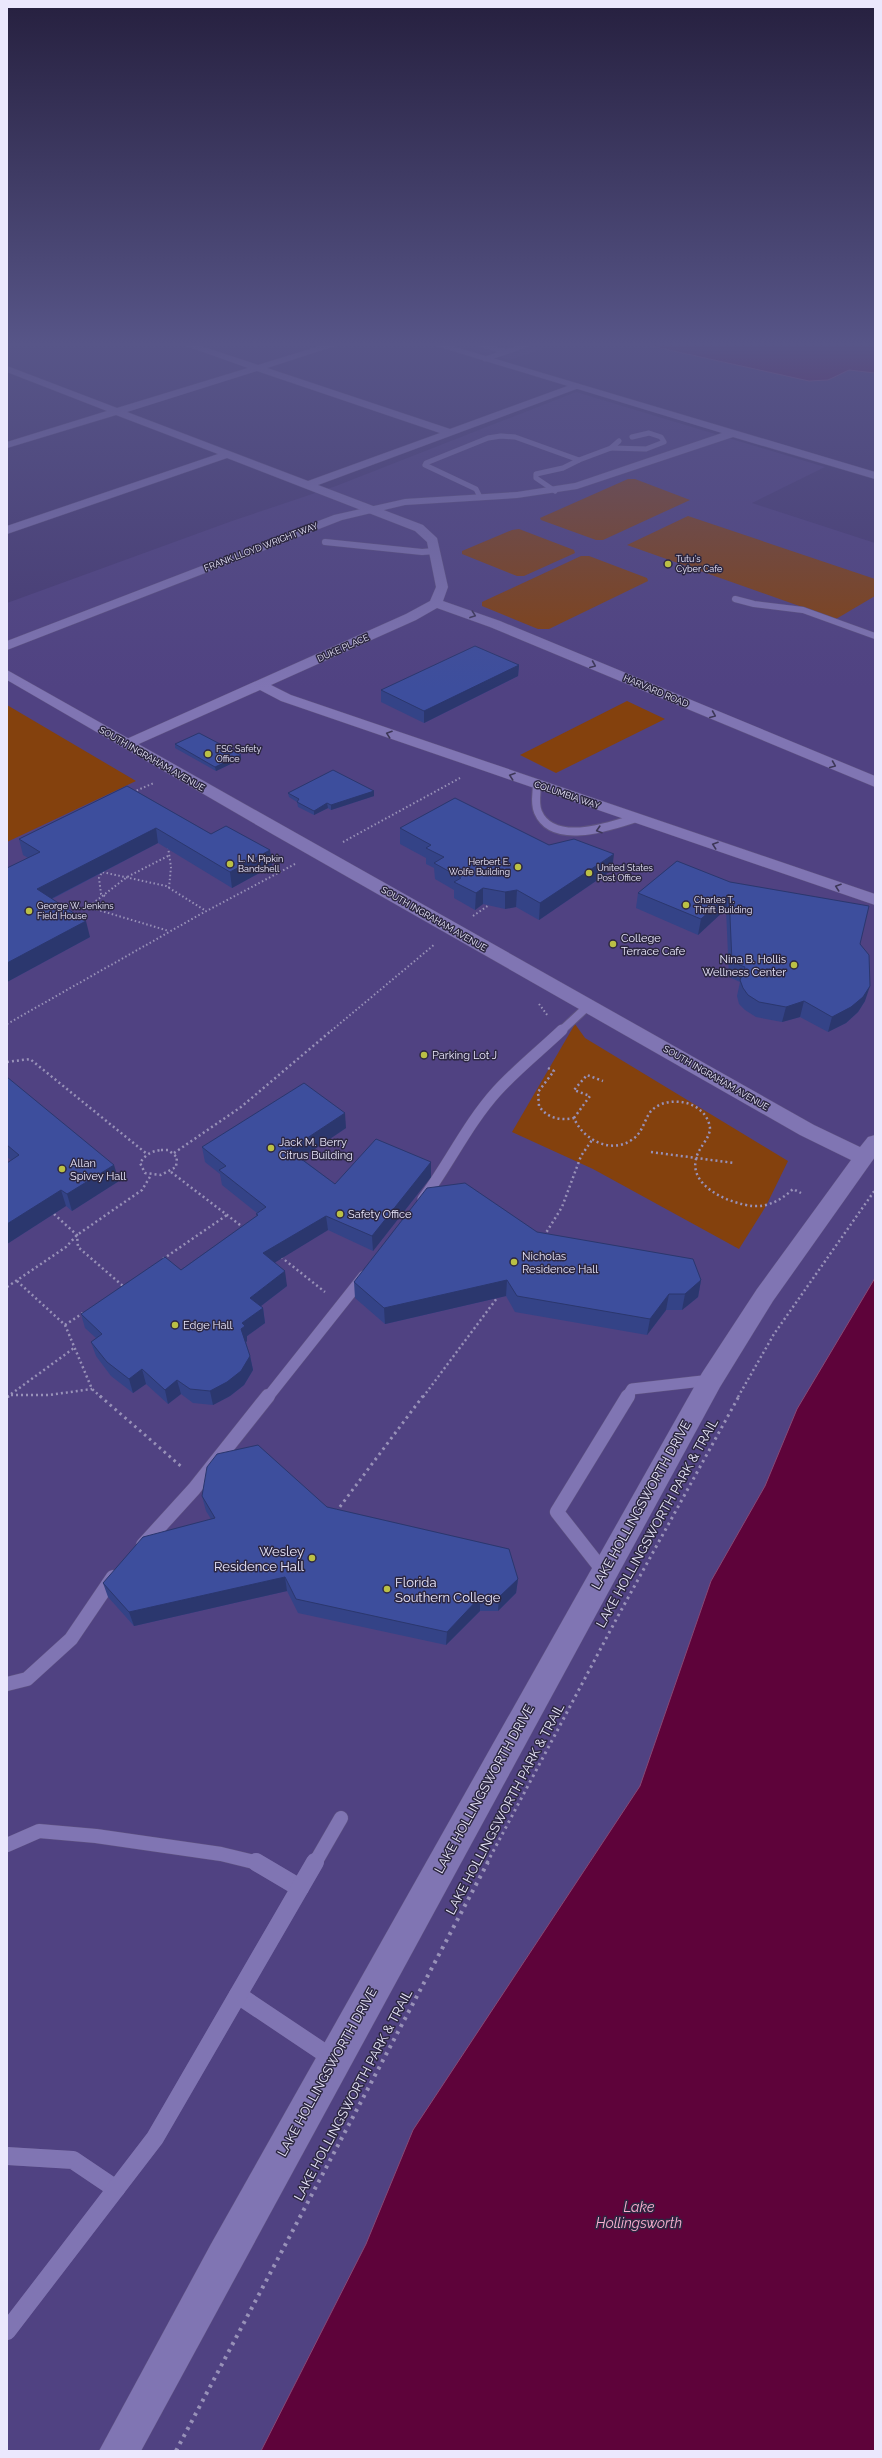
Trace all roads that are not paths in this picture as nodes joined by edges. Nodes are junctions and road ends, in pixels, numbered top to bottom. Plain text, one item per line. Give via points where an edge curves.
1 (214, 459) edge
2 (240, 459) edge
3 (377, 459) edge
4 (437, 459) edge
5 (575, 459) edge
6 (582, 459) edge
7 (660, 459) edge
8 (818, 459) edge
9 (579, 460) junction
10 (875, 476) edge
11 (308, 485) junction
12 (555, 491) junction
13 (480, 497) junction
14 (372, 510) junction
15 (7, 530) edge
16 (325, 542) dead end
17 (435, 551) junction
18 (735, 599) dead end
19 (436, 603) junction
20 (875, 628) edge
21 (867, 633) junction
22 (875, 636) edge
23 (7, 646) edge
24 (7, 674) edge
25 (261, 685) junction
26 (127, 744) junction
27 (875, 782) edge
28 (537, 784) junction
29 (636, 818) junction
30 (875, 900) edge
31 (588, 1006) junction
32 (869, 1150) edge
33 (415, 1210) edge
34 (371, 1267) edge
35 (710, 1380) junction
36 (136, 1552) edge
37 (120, 1570) edge
38 (604, 1572) junction
39 (7, 1684) edge
40 (341, 1818) dead end
41 (7, 1845) edge
42 (300, 1888) junction
43 (238, 1995) junction
44 (334, 2059) junction
45 (7, 2156) edge
46 (116, 2189) junction
47 (7, 2331) edge
48 (119, 2451) edge

1 - 15 street
2 - 11 street
3 - 11 street
4 - 13 lane via 425,465 476,489
5 - 9 lane
6 - 9 lane
7 - 12 street, FRANK LLOYD WRIGHT WAY via 605,478
8 - 10 street
9 - 12 lane via 563,468 536,474 536,478
11 - 14 street
12 - 13 street, FRANK LLOYD WRIGHT WAY
13 - 14 street, FRANK LLOYD WRIGHT WAY via 405,502
14 - 17 street via 427,533 433,541
14 - 23 street, FRANK LLOYD WRIGHT WAY via 338,517
16 - 17 lane via 422,552
17 - 19 street via 442,587
18 - 21 lane via 803,610
19 - 25 street, DUKE PLACE via 411,617
19 -> 27 street, HARVARD ROAD via 495,624
20 - 21 lane
21 - 22 lane
24 - 26 street, SOUTH INGRAHAM AVENUE
25 - 26 street, DUKE PLACE
28 -> 25 street, COLUMBIA WAY via 286,698
26 - 31 street, SOUTH INGRAHAM AVENUE
28 - 29 street, COLUMBIA WAY
29 -> 28 lane via 593,832 574,833 559,829 545,822 537,810
30 -> 29 street, COLUMBIA WAY
31 - 32 street, SOUTH INGRAHAM AVENUE via 807,1130
31 - 33 lane via 497,1091
32 - 35 street, LAKE HOLLINGSWORTH DRIVE via 765,1295
34 - 36 lane via 199,1483
35 - 38 street, LAKE HOLLINGSWORTH DRIVE
35 - 38 lane via 632,1389 557,1512
37 - 39 lane via 109,1581 71,1639 27,1679
38 - 44 street, LAKE HOLLINGSWORTH DRIVE
40 - 42 lane
41 - 42 lane via 39,1831 96,1836 221,1854 254,1860
42 - 43 lane
43 - 44 lane
43 - 46 lane via 155,2138
44 - 48 street, LAKE HOLLINGSWORTH DRIVE
45 - 46 lane via 73,2160
46 - 47 lane

